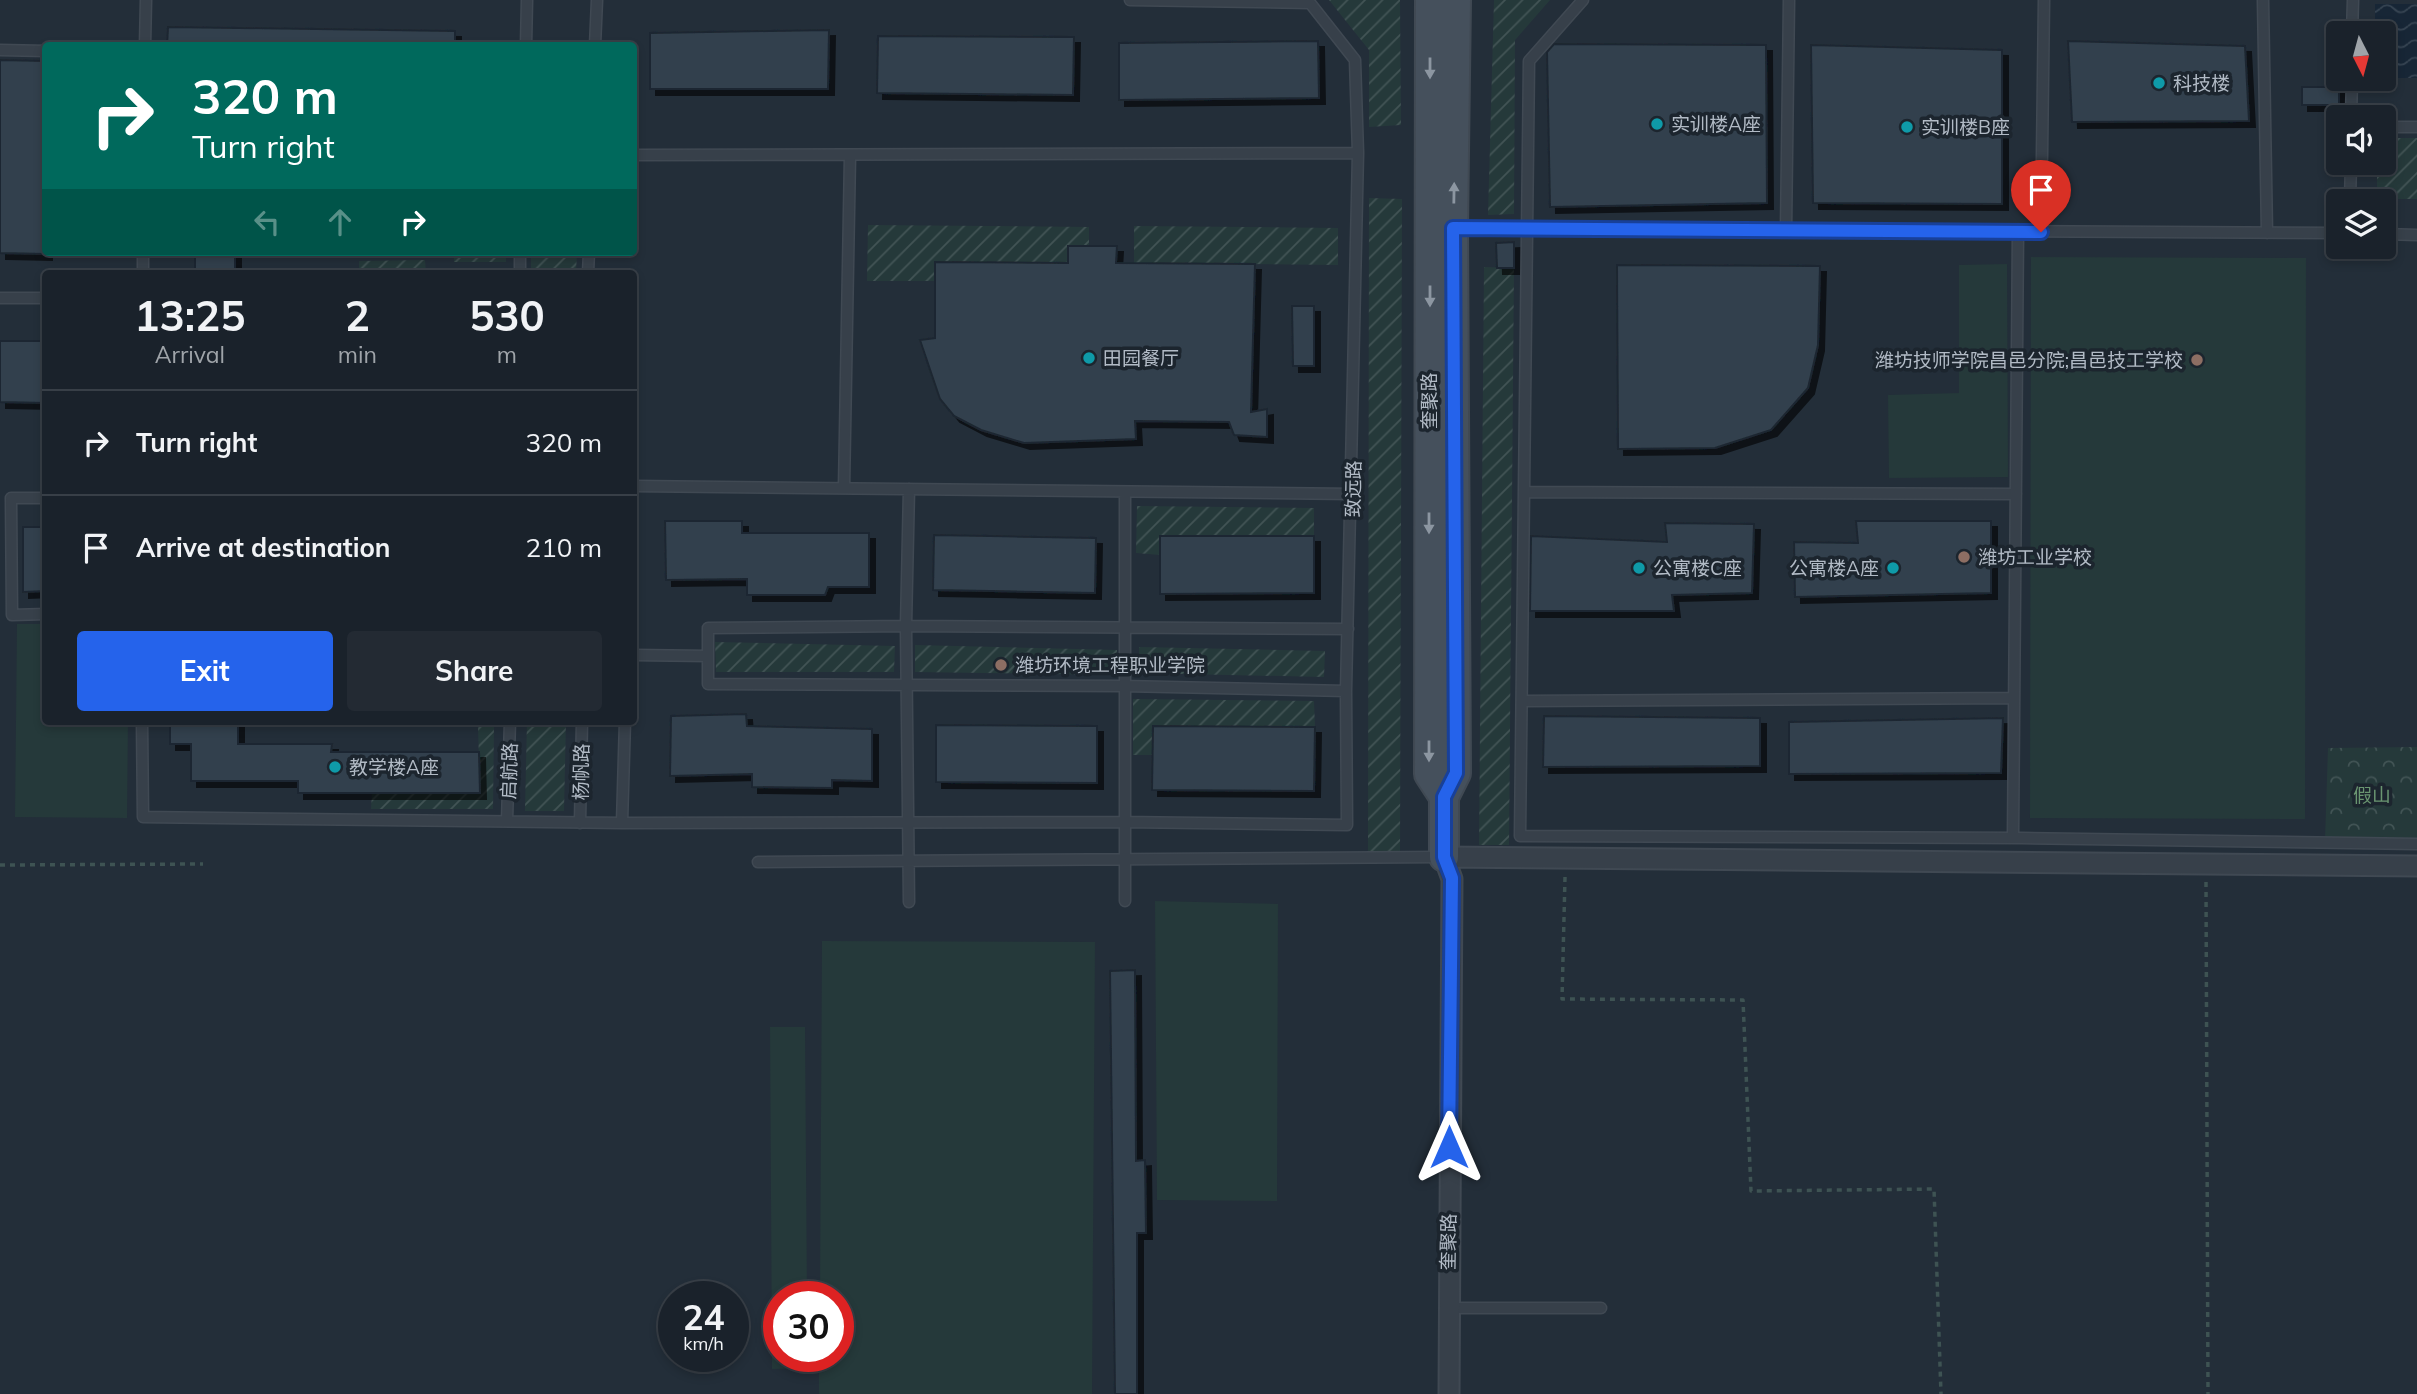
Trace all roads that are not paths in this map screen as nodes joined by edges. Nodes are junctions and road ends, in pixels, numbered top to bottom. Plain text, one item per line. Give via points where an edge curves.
1 (146, 0) edge
2 (527, 0) edge
3 (597, 0) edge
4 (1130, 0) edge
5 (1430, 0) edge
6 (1456, 0) edge
7 (1583, 0) edge
8 (1789, 0) edge
9 (2044, 0) edge
10 (2263, 0) edge
11 (2353, 0) edge
12 (2352, 21) edge
13 (145, 42) edge
14 (526, 42) edge
15 (595, 42) edge
16 (0, 50) edge
17 (42, 51) edge
18 (2396, 127) edge
19 (2417, 127) edge
20 (1358, 153) junction
21 (637, 155) edge
22 (850, 156) junction
23 (1453, 228) junction
24 (1529, 229) junction
25 (1786, 231) junction
26 (2018, 231) junction
27 (2041, 232) junction
28 (2267, 233) junction
29 (2326, 233) edge
30 (2396, 234) edge
31 (2417, 235) edge
32 (0, 298) edge
33 (42, 298) edge
34 (637, 486) edge
35 (845, 488) junction
36 (909, 489) junction
37 (1524, 492) junction
38 (1125, 493) junction
39 (1353, 494) junction
40 (2016, 494) junction
41 (42, 498) edge
42 (42, 614) edge
43 (906, 625) junction
44 (1124, 628) junction
45 (1348, 629) junction
46 (637, 655) edge
47 (708, 656) junction
48 (907, 684) junction
49 (1123, 686) junction
50 (1346, 691) junction
51 (2014, 698) junction
52 (1523, 701) junction
53 (142, 725) edge
54 (510, 725) edge
55 (582, 725) edge
56 (625, 725) edge
57 (1444, 797) junction
58 (507, 821) junction
59 (909, 822) junction
60 (1124, 822) junction
61 (580, 823) junction
62 (622, 823) junction
63 (2013, 838) junction
64 (2417, 844) edge
65 (1444, 857) junction
66 (1124, 859) junction
67 (909, 860) junction
68 (758, 862) dead end
69 (2417, 866) edge
70 (1125, 901) dead end
71 (909, 902) dead end
72 (1448, 1308) junction
73 (1601, 1308) dead end
74 (1449, 1394) edge

1 - 13 lane
2 - 14 lane
3 - 15 lane
4 - 20 lane, 致远路 via 1310,3 1355,60
5 -> 57 street, 奎聚路 via 1429,775
23 -> 6 street, 奎聚路
7 - 24 lane via 1529,61
8 - 25 lane
9 - 27 lane
10 - 28 lane
11 - 12 lane
16 - 17 lane
18 - 19 lane
20 - 22 lane
20 - 39 lane, 致远路
21 - 22 lane
22 - 35 lane
23 - 24 lane
23 - 57 street, 奎聚路 via 1456,773
24 - 25 lane
24 - 37 lane
25 - 26 lane
26 - 27 lane
26 - 40 lane
27 - 28 lane
28 - 29 lane
30 - 31 lane
32 - 33 lane
34 - 35 lane
35 - 36 lane
36 - 38 lane
36 - 43 lane
37 - 40 lane
37 - 52 lane
38 - 39 lane
38 - 44 lane
39 - 45 lane, 致远路
40 - 51 lane
41 - 42 lane via 11,498 12,615
43 - 44 lane
43 - 47 lane via 708,628
43 - 48 lane
44 - 45 lane
44 - 49 lane
45 - 50 lane, 致远路
46 - 47 lane
47 - 48 lane via 708,684
48 - 49 lane
48 - 59 lane
49 - 50 lane
49 - 60 lane
50 - 60 lane, 致远路 via 1347,825
51 - 52 lane
51 - 63 lane
52 - 63 lane via 1520,836
53 - 58 lane via 143,817
54 - 58 lane, 启航路
55 - 61 lane, 杨帆路
56 - 62 lane
57 - 65 street, 奎聚路
58 - 61 lane
59 - 60 lane
59 - 62 lane
59 - 67 lane
60 - 66 lane
61 - 62 lane
63 - 64 lane
65 - 66 lane
65 - 69 street
65 - 72 street, 奎聚路 via 1452,878
66 - 67 lane
66 - 70 lane
67 - 68 lane
67 - 71 lane
72 - 73 lane
72 - 74 street, 奎聚路

